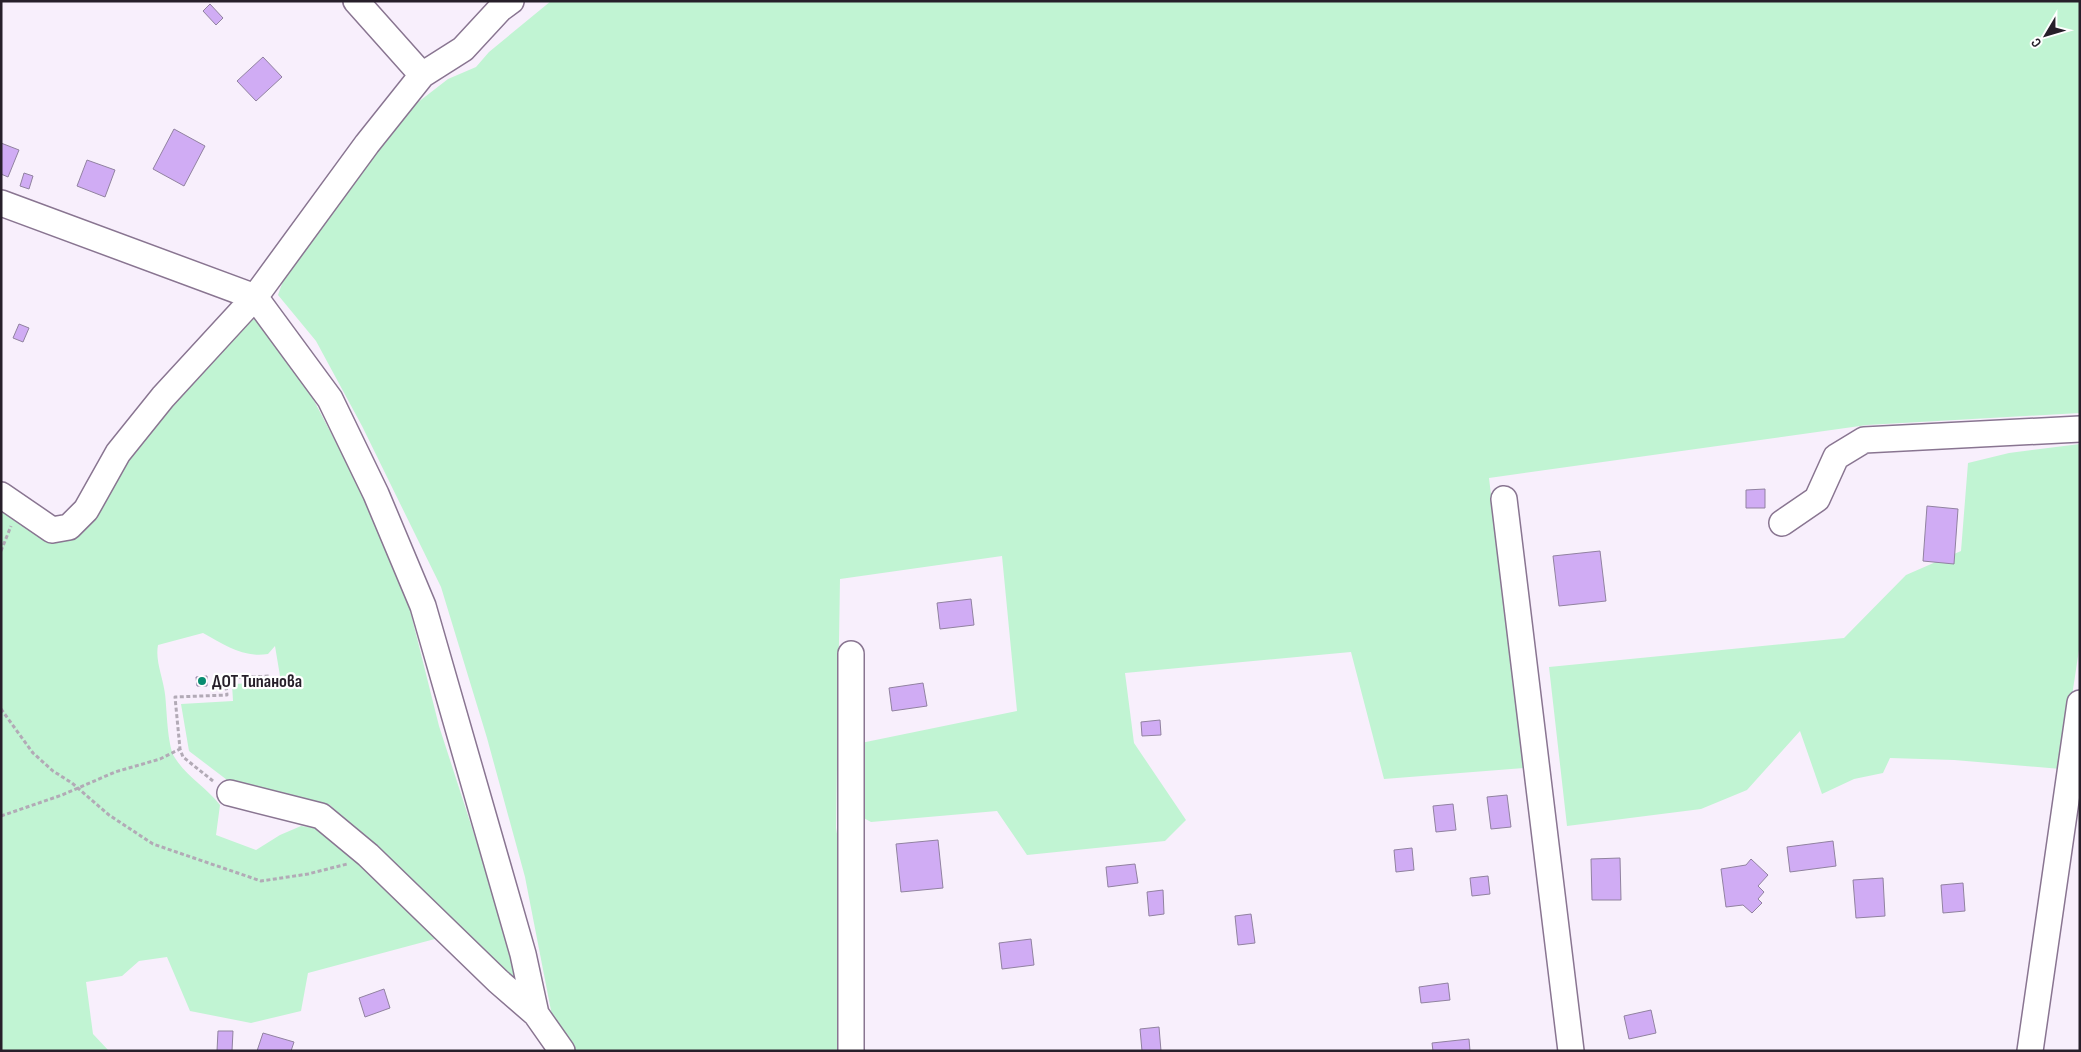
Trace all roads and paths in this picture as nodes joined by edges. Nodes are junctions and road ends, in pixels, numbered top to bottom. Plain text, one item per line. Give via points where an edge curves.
1 (356, 1) edge
2 (511, 1) edge
3 (422, 75) junction
4 (1, 203) edge
5 (255, 297) junction
6 (2080, 429) edge
7 (1, 495) edge
8 (1504, 500) dead end
9 (1782, 523) dead end
10 (851, 654) dead end
11 (271, 676) dead end
12 (2080, 703) edge
13 (1, 709) edge
14 (180, 749) junction
15 (78, 788) junction
16 (230, 793) joint
17 (1, 816) edge
18 (368, 855) junction
19 (536, 1014) junction
20 (562, 1051) edge
21 (851, 1051) edge
22 (1570, 1051) edge
23 (2030, 1051) edge

1 - 3 street
2 - 3 street via 463,49
3 - 5 street
4 - 5 street
5 - 7 street via 163,397 118,453 86,510 69,527 52,530
5 - 19 street via 330,398 424,606 523,954
6 - 9 street via 1864,440 1836,457 1817,500
8 - 22 street
10 - 21 street
11 - 14 path via 225,678 227,696 175,697
12 - 23 street
13 - 15 path via 33,753
14 - 15 path
14 - 16 path via 184,757
15 - 17 path
15 - 18 path via 109,815 153,844 261,880 308,874 348,864
16 - 18 street via 321,816
18 - 19 street
19 - 20 street

